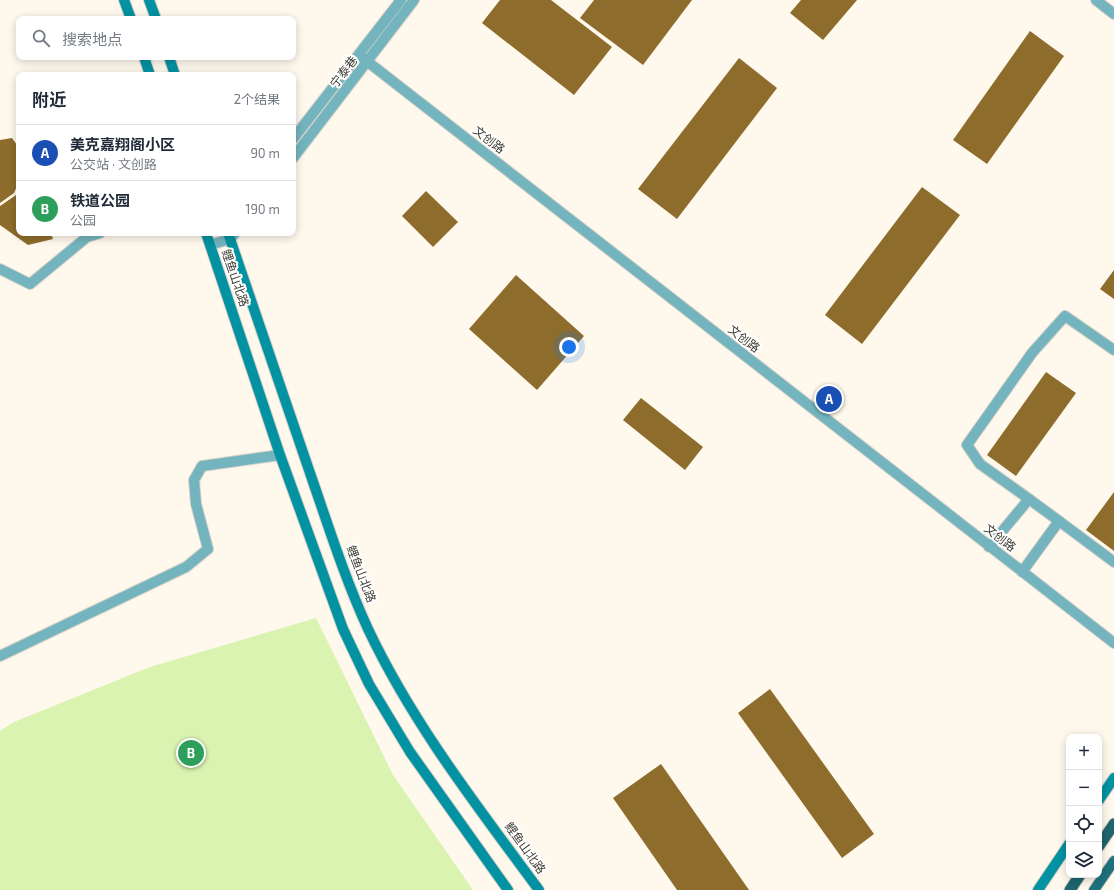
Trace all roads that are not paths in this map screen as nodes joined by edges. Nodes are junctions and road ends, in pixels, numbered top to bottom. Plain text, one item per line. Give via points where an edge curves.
1 (124, 0) edge
2 (149, 0) edge
3 (401, 0) edge
4 (414, 0) edge
5 (1096, 0) edge
6 (1114, 14) edge
7 (130, 16) edge
8 (155, 16) edge
9 (359, 55) junction
10 (145, 60) edge
11 (170, 60) edge
12 (368, 62) junction
13 (149, 72) edge
14 (174, 72) edge
15 (296, 135) edge
16 (296, 154) edge
17 (90, 236) edge
18 (207, 236) edge
19 (229, 236) edge
20 (231, 236) edge
21 (210, 245) junction
22 (0, 269) edge
23 (1114, 350) edge
24 (280, 455) junction
25 (1029, 499) junction
26 (1059, 521) junction
27 (989, 547) junction
28 (1114, 562) edge
29 (1022, 572) junction
30 (1114, 643) edge
31 (0, 656) edge
32 (1114, 778) edge
33 (1102, 796) edge
34 (1114, 824) edge
35 (1102, 842) edge
36 (1066, 848) edge
37 (1114, 861) edge
38 (1078, 878) edge
39 (508, 890) edge
40 (539, 890) edge
41 (1038, 890) edge
42 (1070, 890) edge
43 (1094, 890) edge

1 - 7 main road
2 - 8 main road
3 - 9 street, 宁泰巷
4 - 12 street, 宁泰巷
5 - 6 street
9 - 12 street, 文创路
9 - 15 street, 宁泰巷
10 - 13 main road
11 - 14 main road
12 - 16 street, 宁泰巷
12 - 27 street, 文创路
17 - 22 street via 30,284
18 - 21 main road, 鲤鱼山北路
19 - 21 street
20 - 40 main road, 鲤鱼山北路 via 337,551 368,628 419,723 458,781
21 - 24 main road, 鲤鱼山北路
23 - 25 street via 1065,316 1032,353 967,445 980,464
24 - 31 street via 202,466 194,480 196,504 208,549 186,567
24 - 39 main road, 鲤鱼山北路 via 330,597 369,684 410,752
25 - 26 street
25 - 27 street
26 - 28 street
26 - 29 street
27 - 29 street, 文创路
29 - 30 street, 文创路
32 - 33 main road
34 - 35 highway
36 - 41 main road
37 - 43 main road
38 - 42 highway

